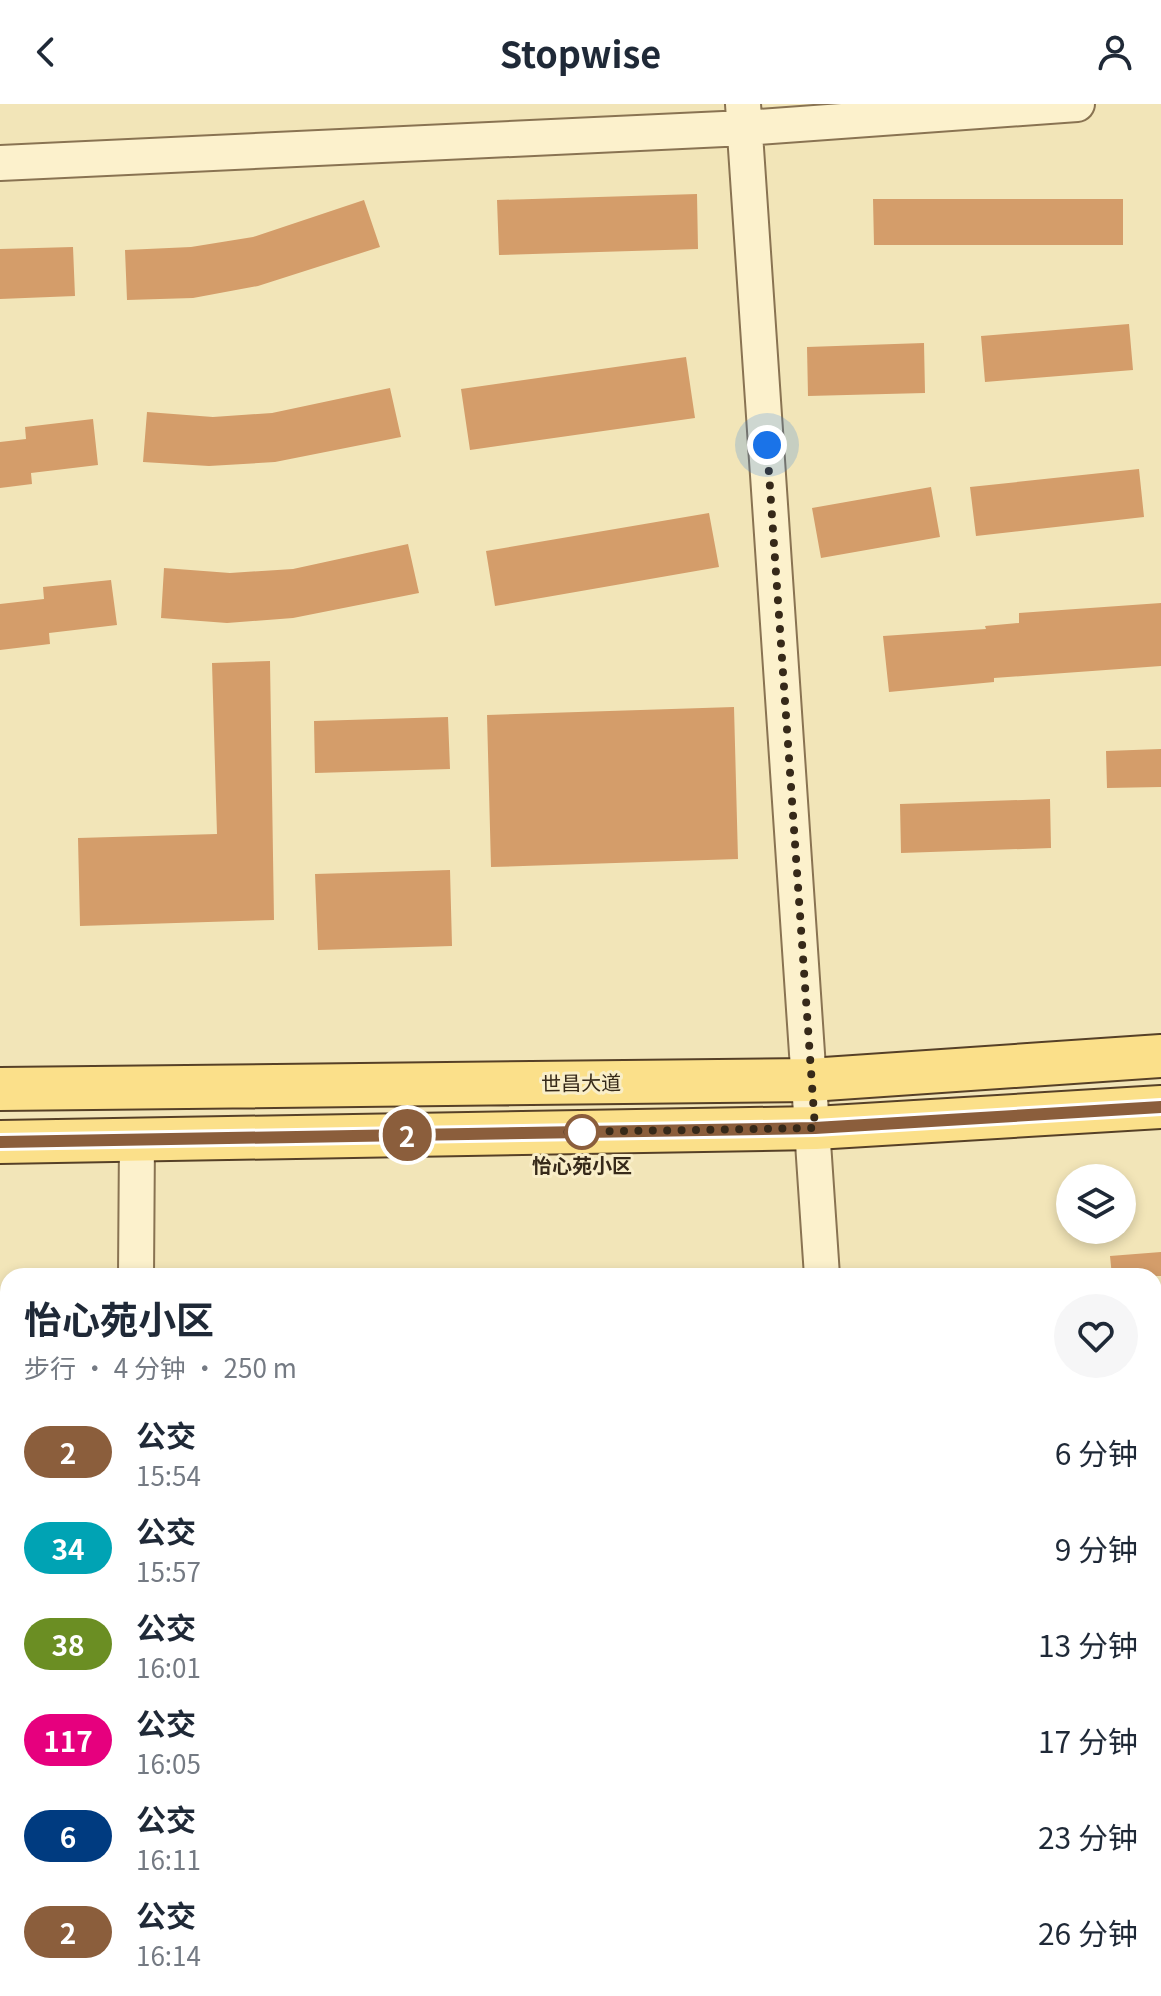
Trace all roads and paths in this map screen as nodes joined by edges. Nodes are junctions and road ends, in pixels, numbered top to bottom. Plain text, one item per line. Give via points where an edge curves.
1 (1077, 104) edge
2 (744, 116) edge
3 (0, 163) edge
4 (1161, 1056) edge
5 (810, 1080) junction
6 (0, 1089) edge
7 (1161, 1107) edge
8 (815, 1128) junction
9 (137, 1139) junction
10 (0, 1142) edge
11 (136, 1268) edge
12 (822, 1268) edge

1 - 2 street
2 - 3 street
2 - 5 street
4 - 5 main road, 世昌大道
5 - 6 main road, 世昌大道
5 - 8 street
7 - 8 main road
8 - 9 main road
8 - 12 street
9 - 10 main road
9 - 11 street

